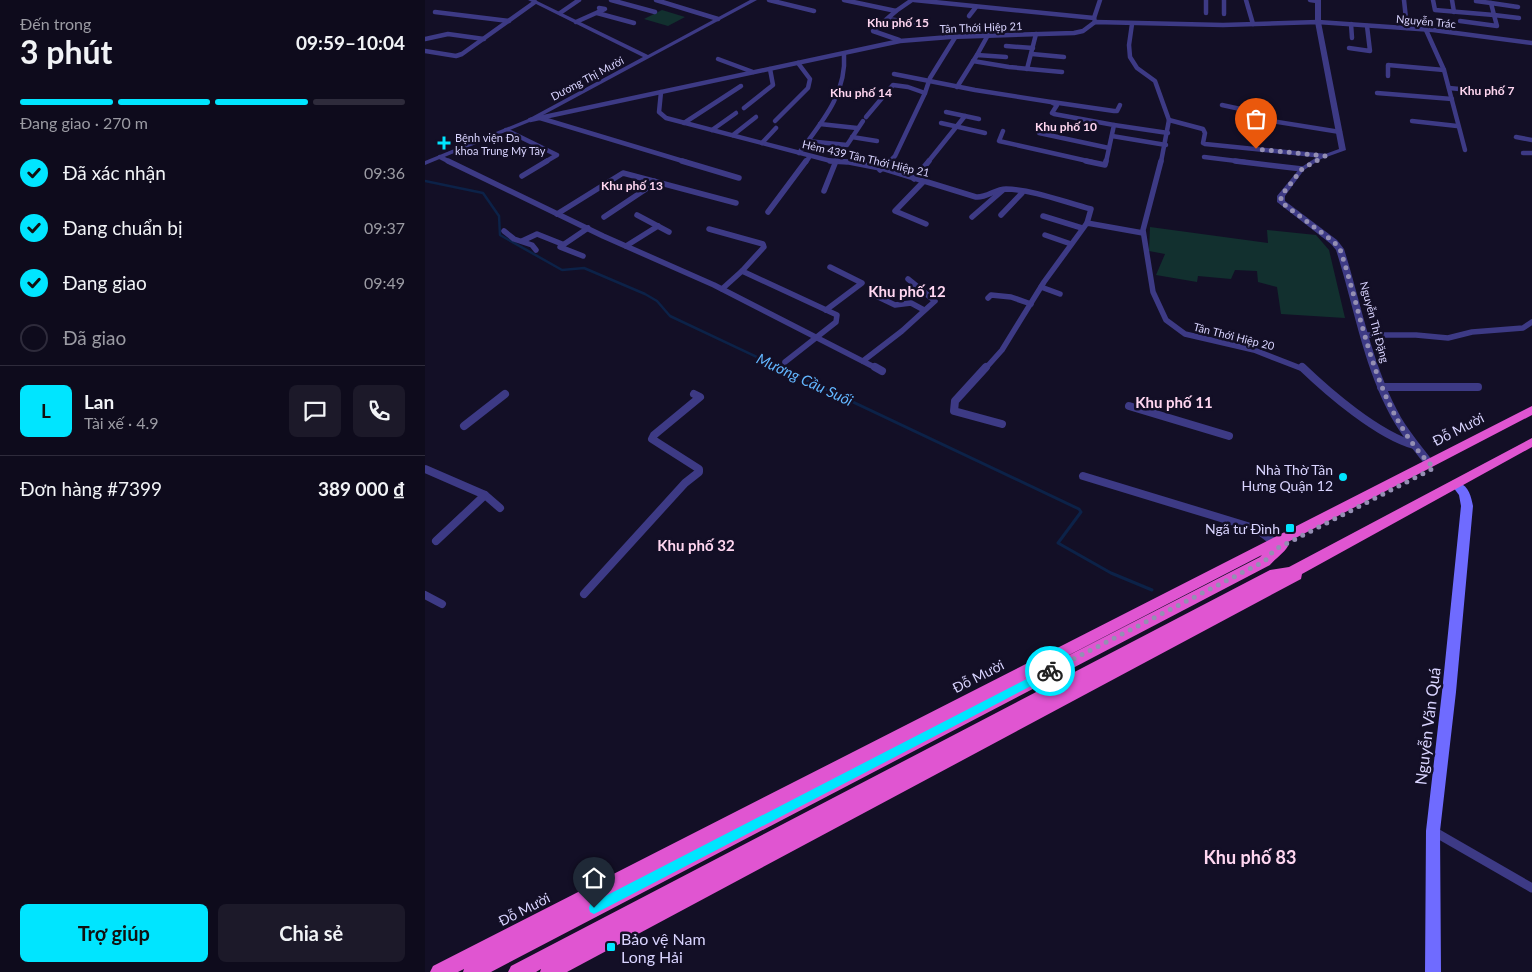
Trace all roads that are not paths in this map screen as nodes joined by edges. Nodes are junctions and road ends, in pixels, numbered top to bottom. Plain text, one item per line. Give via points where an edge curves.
1 (579, 0) edge
2 (611, 0) edge
3 (656, 0) edge
4 (754, 0) edge
5 (769, 0) edge
6 (845, 0) edge
7 (913, 0) edge
8 (1100, 0) edge
9 (1199, 0) edge
10 (1206, 0) edge
11 (1224, 0) edge
12 (1246, 0) edge
13 (1310, 0) edge
14 (1317, 0) edge
15 (1403, 0) edge
16 (1433, 0) edge
17 (1452, 0) edge
18 (533, 1) edge
19 (927, 1) edge
20 (1476, 1) dead end
21 (1491, 4) junction
22 (1471, 6) dead end
23 (976, 7) junction
24 (1518, 8) dead end
25 (814, 10) dead end
26 (896, 11) junction
27 (435, 12) dead end
28 (655, 12) dead end
29 (1454, 12) junction
30 (560, 13) junction
31 (1206, 13) dead end
32 (1223, 14) dead end
33 (1471, 14) junction
34 (1494, 15) junction
35 (969, 16) dead end
36 (1507, 16) junction
37 (1519, 18) dead end
38 (888, 19) junction
39 (717, 20) junction
40 (1094, 20) junction
41 (509, 21) junction
42 (1460, 21) dead end
43 (576, 22) junction
44 (1318, 22) junction
45 (634, 23) dead end
46 (923, 24) dead end
47 (1132, 24) junction
48 (1253, 24) junction
49 (1351, 24) junction
50 (1019, 25) dead end
51 (1508, 25) dead end
52 (1367, 26) junction
53 (1407, 28) junction
54 (1426, 30) junction
55 (1015, 34) junction
56 (1036, 34) junction
57 (988, 35) junction
58 (956, 36) junction
59 (1352, 38) dead end
60 (425, 39) edge
61 (483, 39) junction
62 (900, 41) junction
63 (1532, 43) edge
64 (1006, 46) dead end
65 (1349, 48) dead end
66 (425, 51) edge
67 (1033, 51) junction
68 (844, 54) junction
69 (977, 55) junction
70 (648, 57) junction
71 (1005, 57) dead end
72 (1064, 57) dead end
73 (718, 59) dead end
74 (973, 61) junction
75 (798, 63) junction
76 (770, 69) junction
77 (1027, 69) junction
78 (1444, 70) junction
79 (753, 72) junction
80 (1062, 72) dead end
81 (894, 74) dead end
82 (1388, 76) dead end
83 (929, 80) junction
84 (741, 86) dead end
85 (957, 86) junction
86 (1449, 88) junction
87 (661, 92) junction
88 (1490, 92) dead end
89 (925, 93) junction
90 (1377, 93) dead end
91 (1452, 99) junction
92 (1051, 102) junction
93 (1120, 105) dead end
94 (1222, 105) dead end
95 (744, 108) dead end
96 (736, 112) dead end
97 (946, 112) dead end
98 (965, 116) junction
99 (756, 117) dead end
100 (540, 118) junction
101 (979, 118) dead end
102 (530, 120) junction
103 (1169, 120) junction
104 (775, 121) dead end
105 (1412, 121) dead end
106 (685, 123) junction
107 (941, 123) dead end
108 (819, 124) junction
109 (1114, 125) junction
110 (957, 126) junction
111 (1457, 126) junction
112 (776, 128) dead end
113 (857, 128) junction
114 (506, 130) junction
115 (712, 130) junction
116 (1003, 131) dead end
117 (1340, 132) junction
118 (985, 133) dead end
119 (1039, 133) dead end
120 (1168, 133) junction
121 (733, 136) junction
122 (1112, 136) junction
123 (852, 137) junction
124 (1516, 137) dead end
125 (1532, 140) edge
126 (807, 141) junction
127 (877, 141) dead end
128 (762, 143) junction
129 (1166, 145) junction
130 (1109, 148) junction
131 (1465, 150) dead end
132 (799, 153) junction
133 (1523, 153) dead end
134 (1532, 153) edge
135 (810, 156) junction
136 (1325, 156) junction
137 (440, 157) junction
138 (1204, 157) dead end
139 (837, 161) junction
140 (425, 163) edge
141 (1302, 169) junction
142 (880, 170) junction
143 (522, 176) dead end
144 (739, 178) dead end
145 (914, 179) junction
146 (654, 181) junction
147 (923, 182) junction
148 (1004, 189) junction
149 (824, 191) dead end
150 (1022, 193) junction
151 (736, 203) dead end
152 (768, 212) dead end
153 (557, 214) junction
154 (637, 215) dead end
155 (1001, 215) dead end
156 (1043, 216) dead end
157 (603, 217) dead end
158 (972, 217) dead end
159 (926, 224) dead end
160 (658, 226) junction
161 (1085, 226) junction
162 (588, 228) junction
163 (709, 229) dead end
164 (505, 231) dead end
165 (669, 232) dead end
166 (1143, 233) junction
167 (1045, 235) dead end
168 (522, 242) junction
169 (562, 244) junction
170 (1071, 244) junction
171 (626, 246) junction
172 (536, 250) dead end
173 (583, 256) dead end
174 (830, 267) dead end
175 (742, 271) junction
176 (908, 279) dead end
177 (1041, 287) junction
178 (721, 289) junction
179 (872, 294) dead end
180 (1060, 294) dead end
181 (988, 298) dead end
182 (1031, 304) junction
183 (827, 310) junction
184 (924, 310) junction
185 (1532, 322) edge
186 (1365, 335) junction
187 (817, 338) junction
188 (863, 361) junction
189 (785, 362) dead end
190 (882, 371) dead end
191 (1381, 387) junction
192 (1478, 387) dead end
193 (505, 394) dead end
194 (694, 394) dead end
195 (1129, 406) dead end
196 (1532, 410) edge
197 (1532, 417) edge
198 (1002, 424) dead end
199 (464, 426) dead end
200 (1229, 436) dead end
201 (1532, 442) edge
202 (1414, 445) junction
203 (1532, 448) edge
204 (1432, 466) junction
205 (425, 469) edge
206 (1083, 476) dead end
207 (1457, 485) junction
208 (485, 494) junction
209 (500, 508) dead end
210 (436, 541) dead end
211 (1275, 543) junction
212 (584, 594) dead end
213 (425, 595) edge
214 (442, 604) dead end
215 (860, 799) junction
216 (1433, 830) junction
217 (1532, 888) edge
218 (439, 972) edge
219 (472, 972) edge
220 (517, 972) edge
221 (549, 972) edge
222 (1433, 972) edge

1 - 30 street
2 - 28 street
3 - 39 street
4 - 39 street, Dương Thị Mười
5 - 25 street
6 - 26 street
7 - 19 street
7 - 26 street
8 - 40 street
9 - 10 street
10 - 31 street
11 - 32 street
12 - 48 street
13 - 14 street
14 - 44 street, Nguyễn Thị Đặng
15 - 53 street
16 - 29 street via 1435,10
17 - 29 street
18 - 30 street
18 - 41 street
19 - 23 street
20 - 21 street
21 - 24 street
21 - 34 street
22 - 33 street
23 - 35 street
23 - 40 street
26 - 38 street
27 - 41 street
29 - 33 street
30 - 43 street
33 - 34 street
34 - 36 street
34 - 42 street via 1497,26
36 - 37 street
36 - 51 street
38 - 46 street
38 - 62 street via 873,31
39 - 70 street, Dương Thị Mười
40 - 47 street, Tân Thới Hiệp 21
40 - 56 street, Tân Thới Hiệp 21 via 1083,31
41 - 61 street
43 - 45 street via 598,11
43 - 70 street
44 - 48 street, Tân Thới Hiệp 21
44 - 49 street, Nguyễn Trác
44 - 117 street, Nguyễn Thị Đặng
47 - 48 street, Tân Thới Hiệp 21
47 - 103 street, Tân Thới Hiệp 20 via 1130,60 1155,80 1163,111
49 - 52 street, Nguyễn Trác
49 - 59 street
50 - 55 street
52 - 53 street, Nguyễn Trác
52 - 65 street via 1370,50
53 - 54 street, Nguyễn Trác
54 - 63 street, Nguyễn Trác
54 - 78 street
55 - 56 street, Tân Thới Hiệp 21
55 - 57 street, Tân Thới Hiệp 21
56 - 67 street
57 - 58 street, Tân Thới Hiệp 21
57 - 69 street
58 - 62 street, Tân Thới Hiệp 21
58 - 83 street via 952,48
60 - 61 street via 448,34
61 - 66 street via 456,56
62 - 68 street, Tân Thới Hiệp 21
64 - 67 street
67 - 72 street
67 - 77 street
68 - 75 street, Tân Thới Hiệp 21
68 - 108 street via 844,80
69 - 71 street
69 - 74 street
70 - 102 street, Dương Thị Mười
73 - 79 street
74 - 77 street
74 - 85 street
75 - 76 street, Tân Thới Hiệp 21
75 - 104 street via 810,79 808,88
76 - 79 street, Tân Thới Hiệp 21
76 - 95 street via 773,85
77 - 80 street
78 - 82 street via 1388,65
78 - 86 street
79 - 87 street, Tân Thới Hiệp 21
81 - 83 street
83 - 85 street
83 - 89 street
84 - 106 street
85 - 92 street
86 - 88 street
86 - 91 street
87 - 100 street, Tân Thới Hiệp 21
87 - 106 street, Hẻm 439 Tân Thới Hiệp 21 via 661,116
89 - 113 street via 893,85
89 - 142 street via 895,156
90 - 91 street
91 - 111 street
92 - 93 street via 1114,111
92 - 109 street via 1057,105 1054,114
94 - 117 street via 1242,108 1247,118
96 - 115 street
97 - 98 street
98 - 101 street
98 - 110 street
99 - 121 street
100 - 102 street, Tân Thới Hiệp 21
100 - 144 street
102 - 114 street, Dương Thị Mười
103 - 120 street, Tân Thới Hiệp 20
103 - 136 street via 1203,129 1205,144
105 - 111 street
106 - 115 street, Hẻm 439 Tân Thới Hiệp 21
107 - 110 street
108 - 113 street
108 - 126 street
109 - 120 street
109 - 122 street
110 - 118 street
110 - 145 street
111 - 131 street
112 - 128 street
113 - 123 street
114 - 137 street, Dương Thị Mười
114 - 143 street via 557,155
115 - 121 street, Hẻm 439 Tân Thới Hiệp 21
116 - 130 street via 999,141 1105,165
117 - 136 street, Nguyễn Thị Đặng via 1343,150
119 - 130 street
120 - 129 street, Tân Thới Hiệp 20
121 - 128 street, Hẻm 439 Tân Thới Hiệp 21
122 - 129 street
122 - 130 street
123 - 126 street via 844,146
123 - 127 street
124 - 125 street
126 - 132 street
128 - 132 street, Hẻm 439 Tân Thới Hiệp 21
129 - 166 street, Tân Thới Hiệp 20
132 - 135 street, Hẻm 439 Tân Thới Hiệp 21
133 - 134 street
135 - 139 street, Hẻm 439 Tân Thới Hiệp 21
135 - 152 street
136 - 141 street, Nguyễn Thị Đặng
137 - 140 street, Dương Thị Mười
137 - 153 street
138 - 141 street
139 - 142 street, Hẻm 439 Tân Thới Hiệp 21
139 - 149 street
141 - 186 street, Nguyễn Thị Đặng via 1281,196 1281,202 1340,249
142 - 145 street, Hẻm 439 Tân Thới Hiệp 21
145 - 147 street, Hẻm 439 Tân Thới Hiệp 21
146 - 151 street
146 - 153 street via 620,173
146 - 157 street
147 - 148 street, Hẻm 439 Tân Thới Hiệp 21 via 979,197
147 - 159 street via 895,211
148 - 150 street
148 - 158 street
150 - 155 street
150 - 161 street via 1091,209
153 - 162 street
154 - 160 street
156 - 161 street
160 - 165 street
160 - 171 street
161 - 166 street
161 - 170 street
162 - 169 street
162 - 171 street
163 - 175 street via 763,244 764,247
164 - 168 street
166 - 202 street, Tân Thới Hiệp 20 via 1153,292 1166,320 1185,334 1262,352 1300,366 1331,395 1399,441
167 - 170 street
168 - 169 street via 537,233
168 - 172 street via 533,245
169 - 173 street via 560,247
170 - 177 street
171 - 178 street
174 - 183 street via 862,283
175 - 178 street
175 - 183 street
176 - 184 street via 935,301
177 - 180 street
177 - 182 street
178 - 187 street
179 - 184 street via 895,305 911,303
181 - 182 street via 991,295 1011,297
182 - 198 street via 1002,350 955,401 954,411
183 - 187 street via 838,318
184 - 188 street
185 - 186 street via 1523,328 1472,332 1448,338 1416,334
186 - 191 street, Nguyễn Thị Đặng
187 - 188 street
187 - 189 street
188 - 190 street
191 - 192 street
191 - 202 street, Nguyễn Thị Đặng
193 - 199 street
194 - 212 street via 700,397 652,439 699,472 685,483
195 - 200 street
196 - 204 highway, Đỗ Mười
197 - 204 highway, Đỗ Mười
201 - 207 highway
202 - 204 street, Nguyễn Thị Đặng
203 - 207 highway
204 - 211 highway, Đỗ Mười
204 - 219 highway, Đỗ Mười via 1274,550 1265,561
205 - 208 street
206 - 211 street via 1257,529
207 - 215 highway via 1313,566
207 - 216 main road, Nguyễn Văn Quá via 1466,498 1464,542
208 - 209 street
208 - 210 street
211 - 218 highway, Đỗ Mười
213 - 214 street
215 - 220 highway
215 - 221 highway
216 - 217 street
216 - 222 main road, Nguyễn Văn Quá

